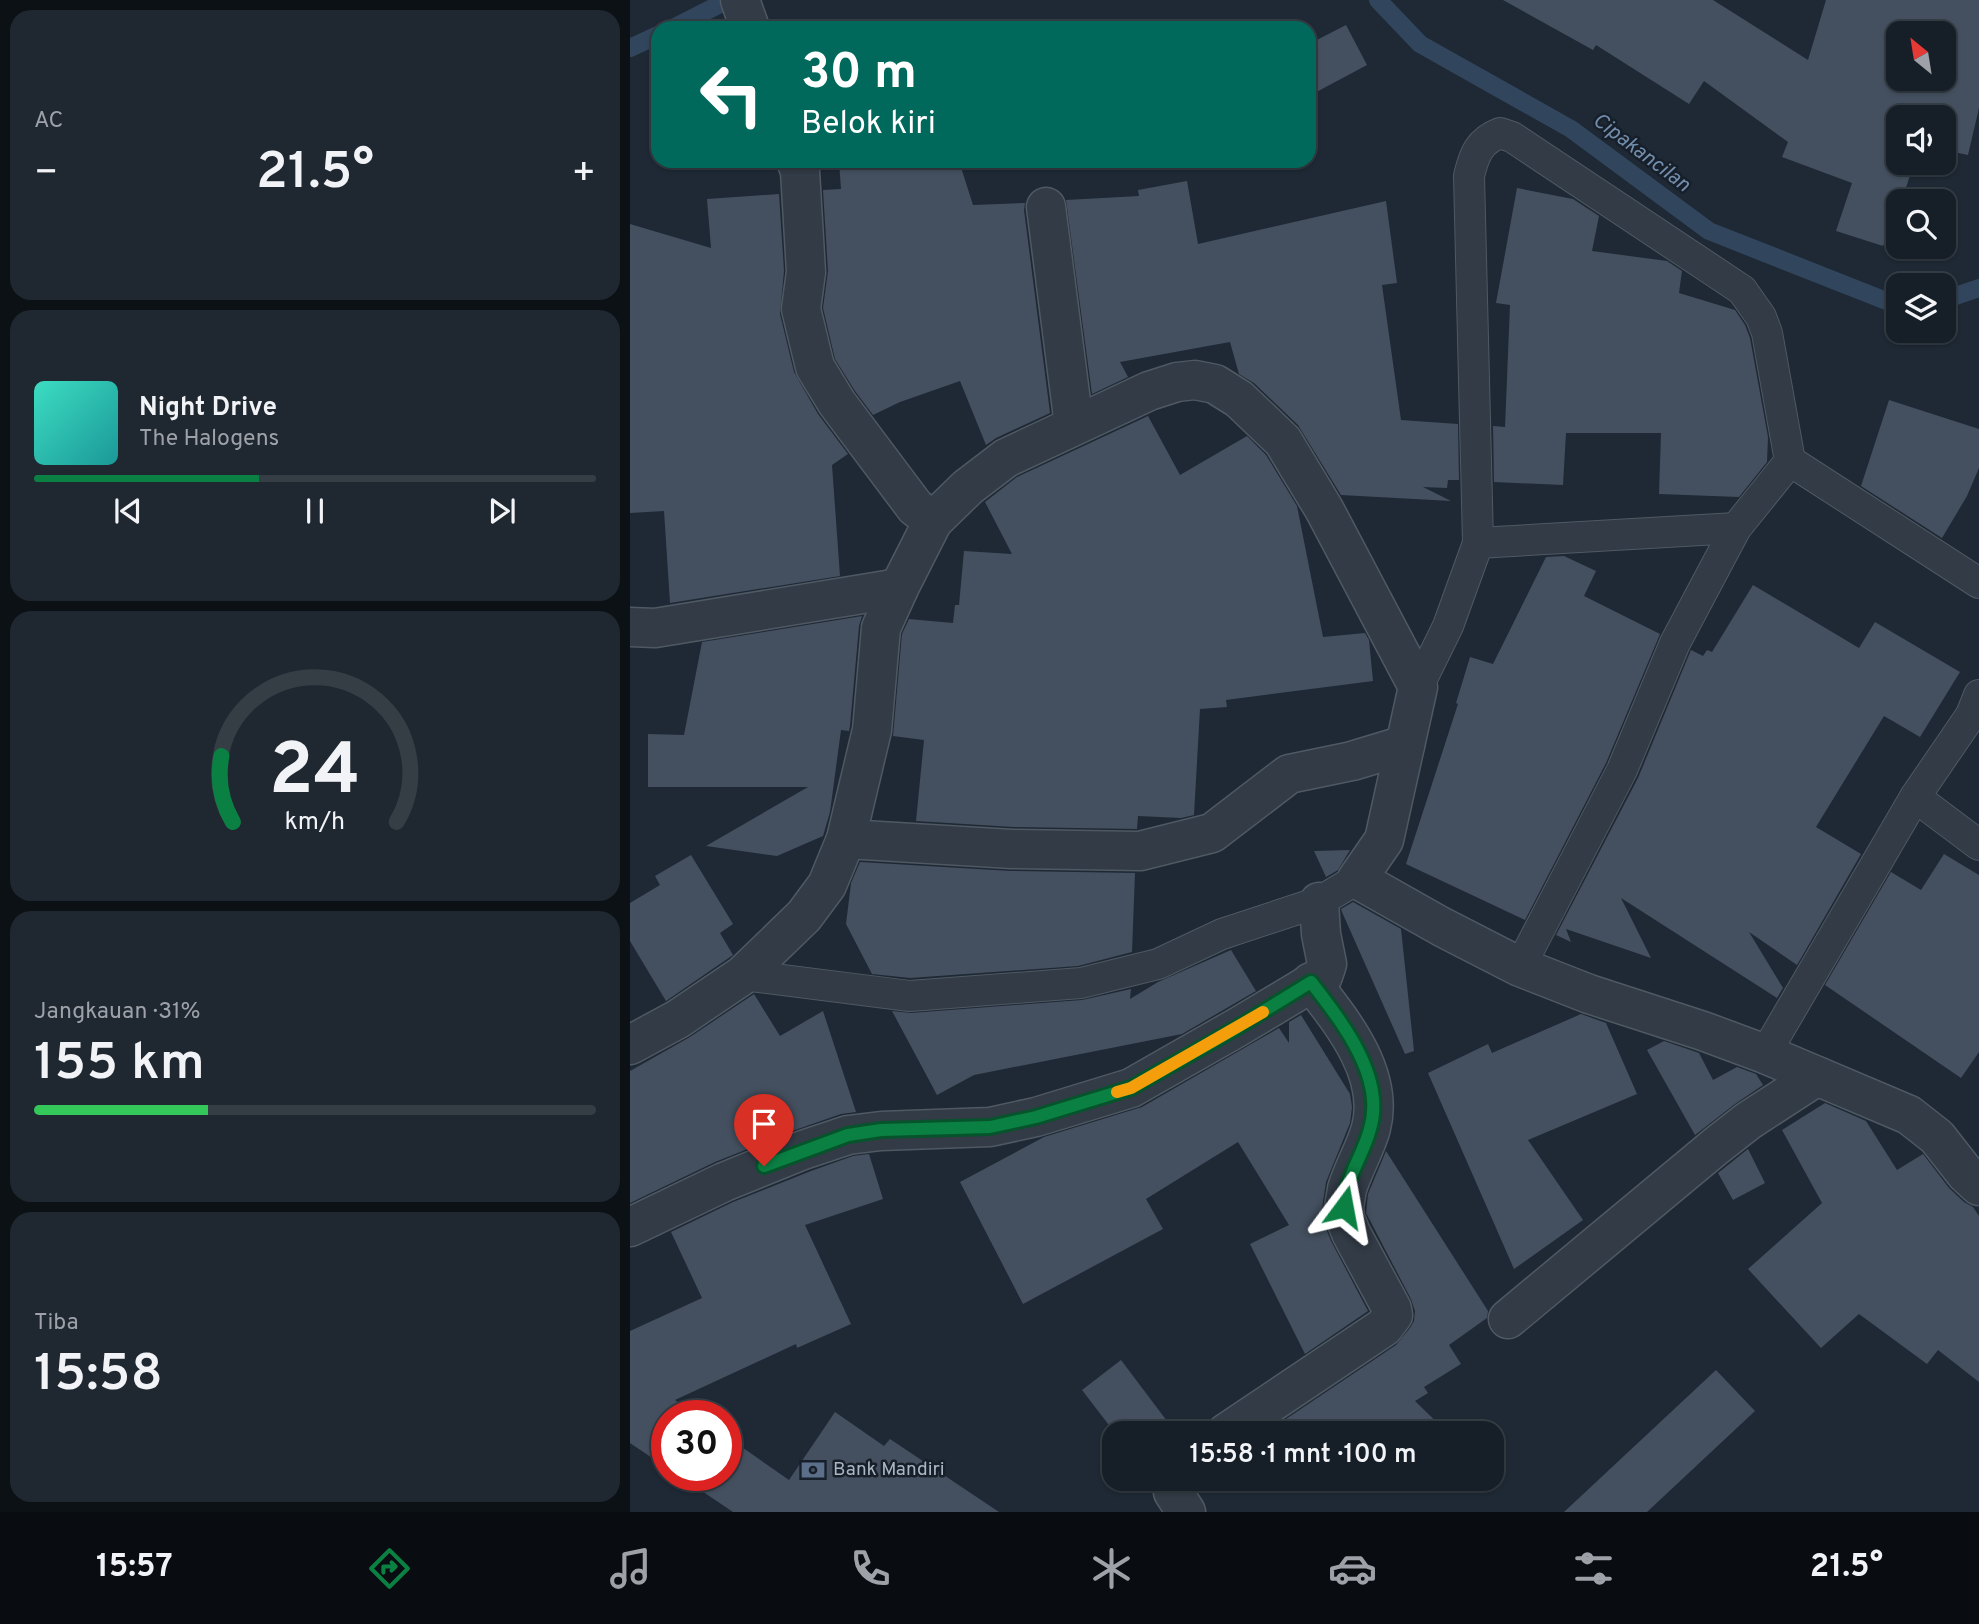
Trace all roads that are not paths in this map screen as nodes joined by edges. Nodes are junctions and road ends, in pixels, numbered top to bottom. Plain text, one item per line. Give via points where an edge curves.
1 (740, 0) edge
2 (748, 21) edge
3 (799, 168) edge
4 (1046, 207) dead end
5 (1074, 425) junction
6 (1790, 461) junction
7 (933, 521) junction
8 (1736, 528) junction
9 (1478, 542) junction
10 (1979, 583) edge
11 (898, 588) junction
12 (630, 627) edge
13 (1418, 687) junction
14 (1979, 695) edge
15 (1405, 745) junction
16 (1915, 797) junction
17 (846, 839) junction
18 (1979, 845) edge
19 (1357, 879) junction
20 (1319, 902) junction
21 (1520, 967) junction
22 (743, 975) junction
23 (1311, 982) junction
24 (630, 1045) edge
25 (1765, 1054) junction
26 (1816, 1076) junction
27 (1979, 1186) edge
28 (630, 1227) edge
29 (1508, 1319) dead end
30 (1244, 1421) edge
31 (1173, 1491) edge
32 (1186, 1512) edge

1 - 2 street
3 - 7 street via 806,272 801,309 815,367 915,507
4 - 5 street
5 - 7 street via 1006,458
5 - 13 street via 1177,382 1214,384 1239,399 1283,441
6 - 8 lane
6 - 9 lane via 1766,333 1742,290 1500,133 1482,144 1469,176
6 - 10 lane
7 - 11 street
8 - 9 lane
8 - 21 lane via 1675,643 1622,770
9 - 13 lane via 1448,626
11 - 12 street via 655,628
11 - 17 street via 881,628 872,730
13 - 15 street
14 - 16 lane via 1971,715
15 - 17 street via 1289,774 1212,833 1140,851
15 - 19 street via 1384,840
16 - 18 lane
16 - 25 lane
17 - 22 street via 827,885 804,916
19 - 20 lane
19 - 21 street
20 - 22 lane via 1222,934 1158,964 1081,983 910,996
20 - 23 street via 1327,964 1323,976
21 - 25 street
22 - 24 street
23 - 28 street via 1131,1088 990,1127 848,1135 724,1182
23 - 30 street via 1362,1057 1369,1080 1374,1107 1347,1189 1345,1218 1393,1315 1384,1327
25 - 26 street
26 - 27 street via 1909,1115 1937,1137
26 - 29 street via 1748,1121
31 - 32 street

